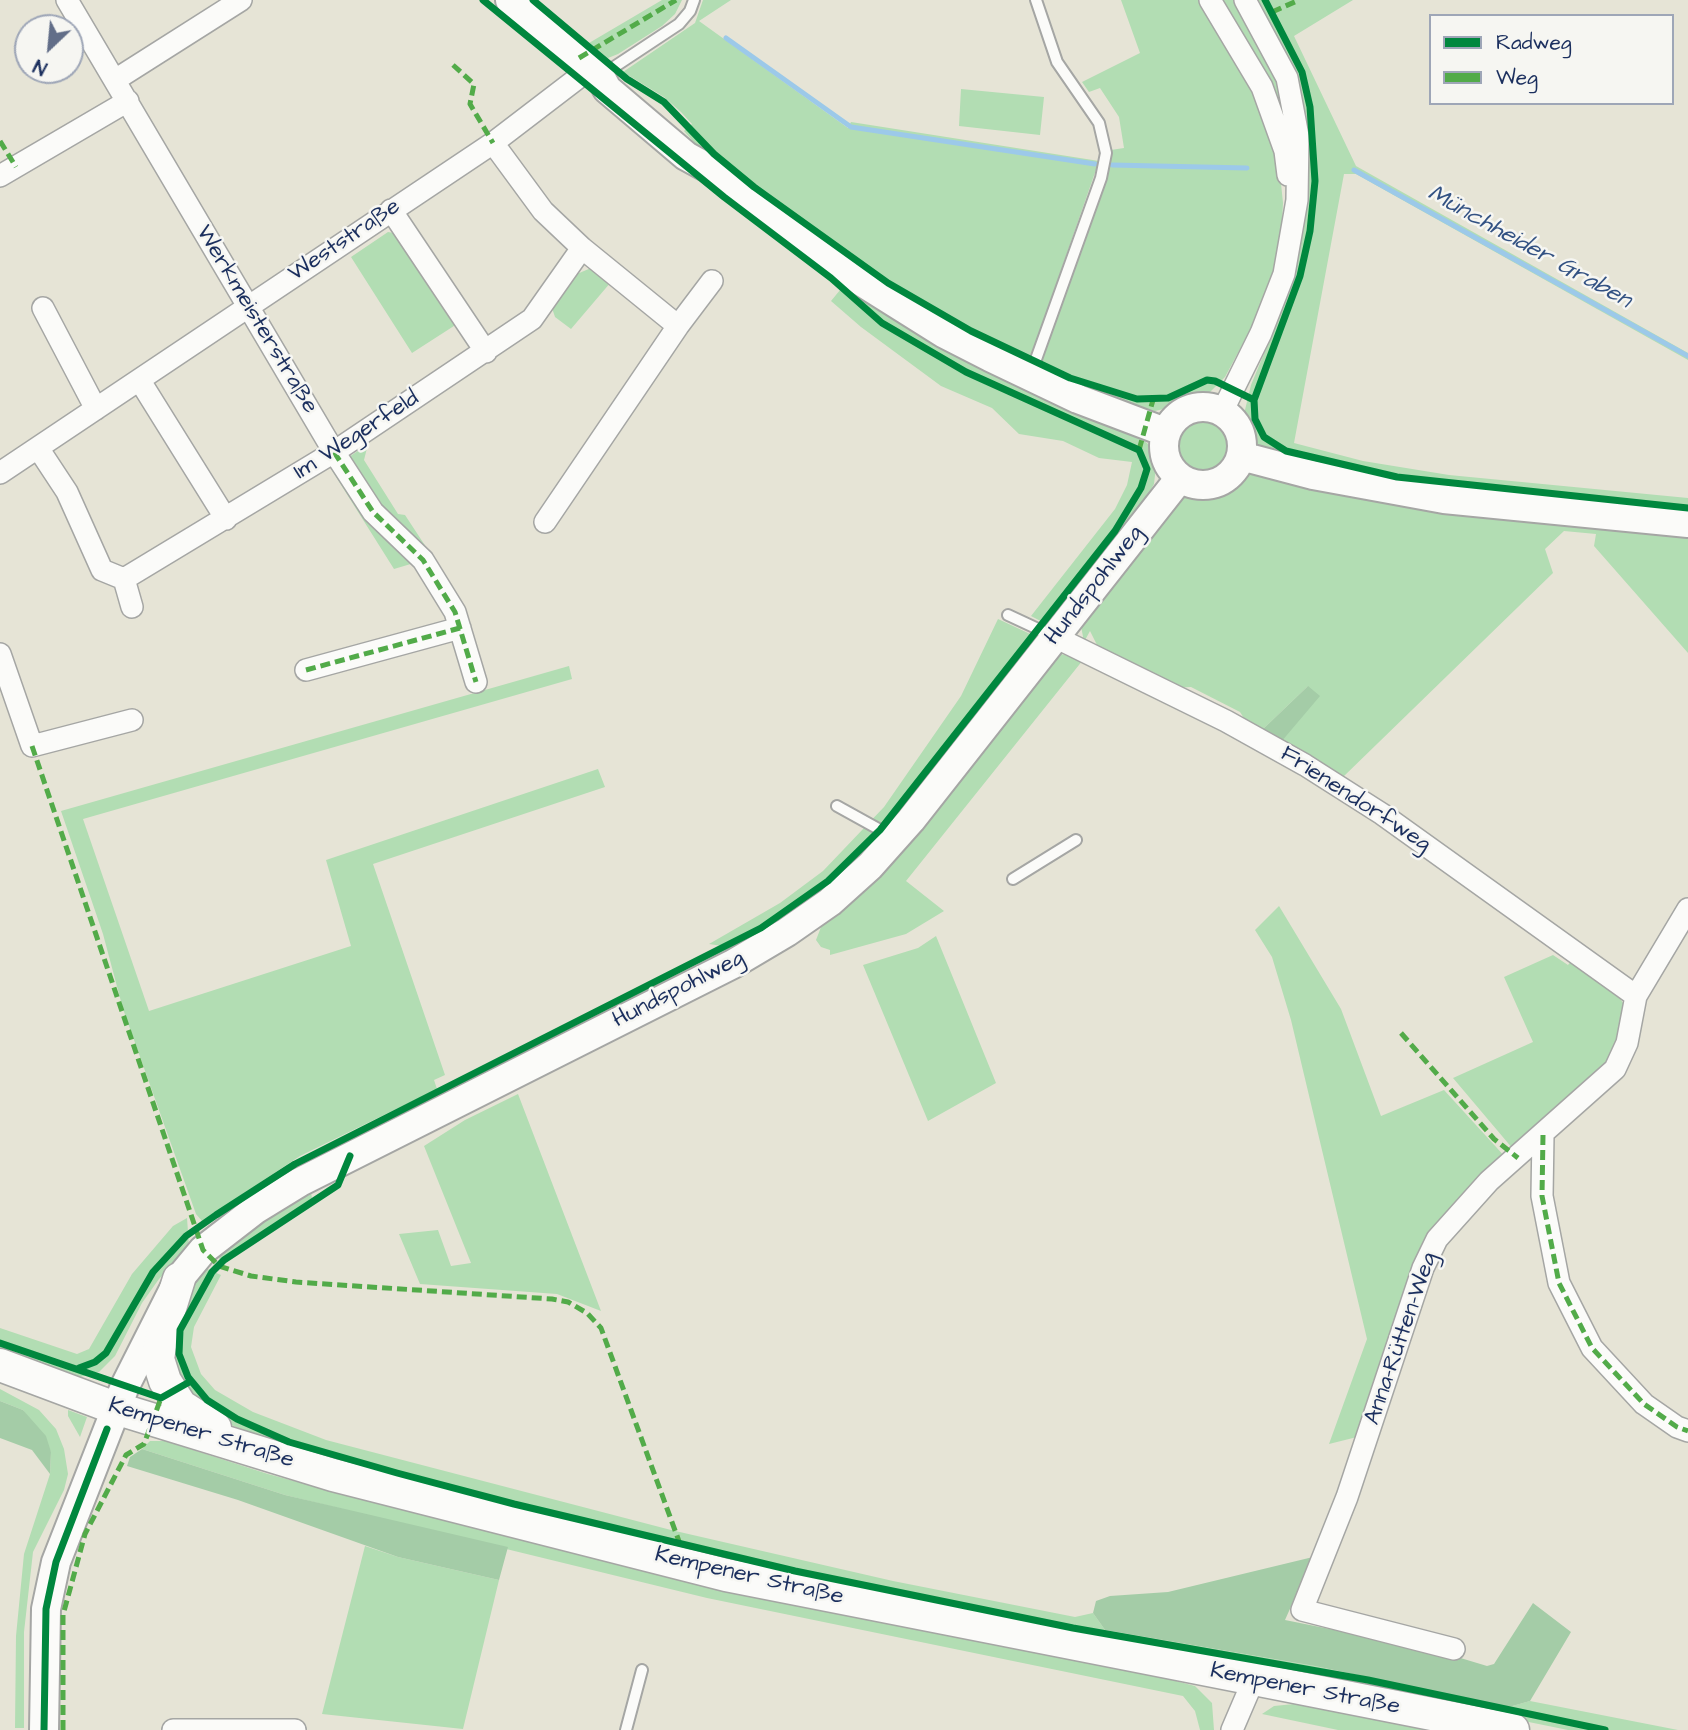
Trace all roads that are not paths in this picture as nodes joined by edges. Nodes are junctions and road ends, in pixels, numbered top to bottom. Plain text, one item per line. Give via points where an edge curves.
1 (67, 0) edge
2 (241, 0) edge
3 (510, 0) edge
4 (694, 0) edge
5 (1036, 0) edge
6 (1210, 0) edge
7 (1245, 0) edge
8 (595, 72) junction
9 (115, 80) junction
10 (128, 102) junction
11 (492, 144) junction
12 (0, 176) edge
13 (391, 210) junction
14 (1294, 215) junction
15 (582, 248) junction
16 (712, 281) dead end
17 (248, 307) junction
18 (43, 308) dead end
19 (678, 326) junction
20 (486, 352) junction
21 (1030, 377) junction
22 (140, 381) junction
23 (96, 410) junction
24 (1222, 412) junction
25 (1165, 432) junction
26 (38, 448) junction
27 (334, 452) junction
28 (1241, 456) junction
29 (0, 473) edge
30 (1180, 478) junction
31 (226, 519) junction
32 (545, 523) dead end
33 (1688, 523) edge
34 (124, 579) junction
35 (132, 607) dead end
36 (1008, 615) dead end
37 (460, 628) junction
38 (1055, 637) junction
39 (0, 654) edge
40 (306, 670) dead end
41 (476, 681) dead end
42 (132, 720) dead end
43 (837, 806) dead end
44 (896, 838) junction
45 (1076, 840) dead end
46 (1013, 879) dead end
47 (1688, 909) edge
48 (1636, 996) junction
49 (1543, 1135) junction
50 (179, 1279) junction
51 (0, 1365) edge
52 (115, 1408) junction
53 (1688, 1431) edge
54 (333, 1475) junction
55 (1454, 1649) dead end
56 (642, 1670) dead end
57 (1253, 1681) junction
58 (44, 1730) edge
59 (173, 1730) edge
60 (295, 1730) edge
61 (626, 1730) edge
62 (1233, 1730) edge
63 (1513, 1730) edge

1 - 9 street, Werkmeisterstraße
2 - 9 street
3 - 8 street
4 - 8 lane via 679,24
5 - 21 lane via 1057,62 1099,123 1106,153
6 - 14 street via 1262,87 1284,151
7 - 14 street via 1287,78 1298,136
8 - 11 street, Weststraße
8 - 21 street via 607,89 686,156 802,242 943,333
9 - 10 street, Werkmeisterstraße
10 - 12 street
10 - 17 street, Werkmeisterstraße
11 - 13 street, Weststraße
11 - 15 street via 543,211
13 - 17 street, Weststraße
13 - 20 street
14 - 24 street via 1284,274
15 - 19 street
15 - 20 street, Im Wegerfeld via 531,319
16 - 19 street
17 - 22 street, Weststraße
17 - 27 street, Werkmeisterstraße
18 - 23 street
19 - 32 street
20 - 27 street, Im Wegerfeld
21 - 25 street
22 - 23 street, Weststraße
22 - 31 street
23 - 26 street, Weststraße
24 - 25 street via 1188,410
24 - 28 street via 1239,431
25 - 30 street via 1165,459
26 - 29 street, Weststraße
26 - 34 street via 67,492 102,570
27 - 31 street, Im Wegerfeld
27 - 37 street, Werkmeisterstraße via 373,512 423,559
28 - 30 street via 1236,468 1216,483 1192,484
28 - 33 street via 1325,478 1444,499
30 - 38 street, Hundspohlweg
31 - 34 street, Im Wegerfeld
34 - 35 street
36 - 38 lane
37 - 40 street
37 - 41 street, Werkmeisterstraße
38 - 44 street, Hundspohlweg
38 - 48 street, Frienendorfweg via 1305,765 1382,814
39 - 42 street via 32,746
43 - 44 lane
44 - 50 street, Hundspohlweg via 830,902 776,940 300,1182 265,1202 202,1250
45 - 46 lane
47 - 48 street, Anna-Rütten-Weg
48 - 49 street, Anna-Rütten-Weg via 1627,1043 1615,1069
49 - 53 street via 1542,1196 1559,1283 1592,1348 1644,1404
49 - 55 street, Anna-Rütten-Weg via 1489,1181 1437,1239 1423,1268 1347,1497 1301,1610
50 - 52 street, Hundspohlweg
50 - 54 main road via 158,1359 181,1406 225,1433
51 - 52 main road, Kempener Straße
52 - 54 main road, Kempener Straße
52 - 58 street, Hundspohlweg via 56,1562 47,1609
54 - 57 main road, Kempener Straße via 726,1575
56 - 61 lane
57 - 62 street
57 - 63 main road, Kempener Straße
59 - 60 street

